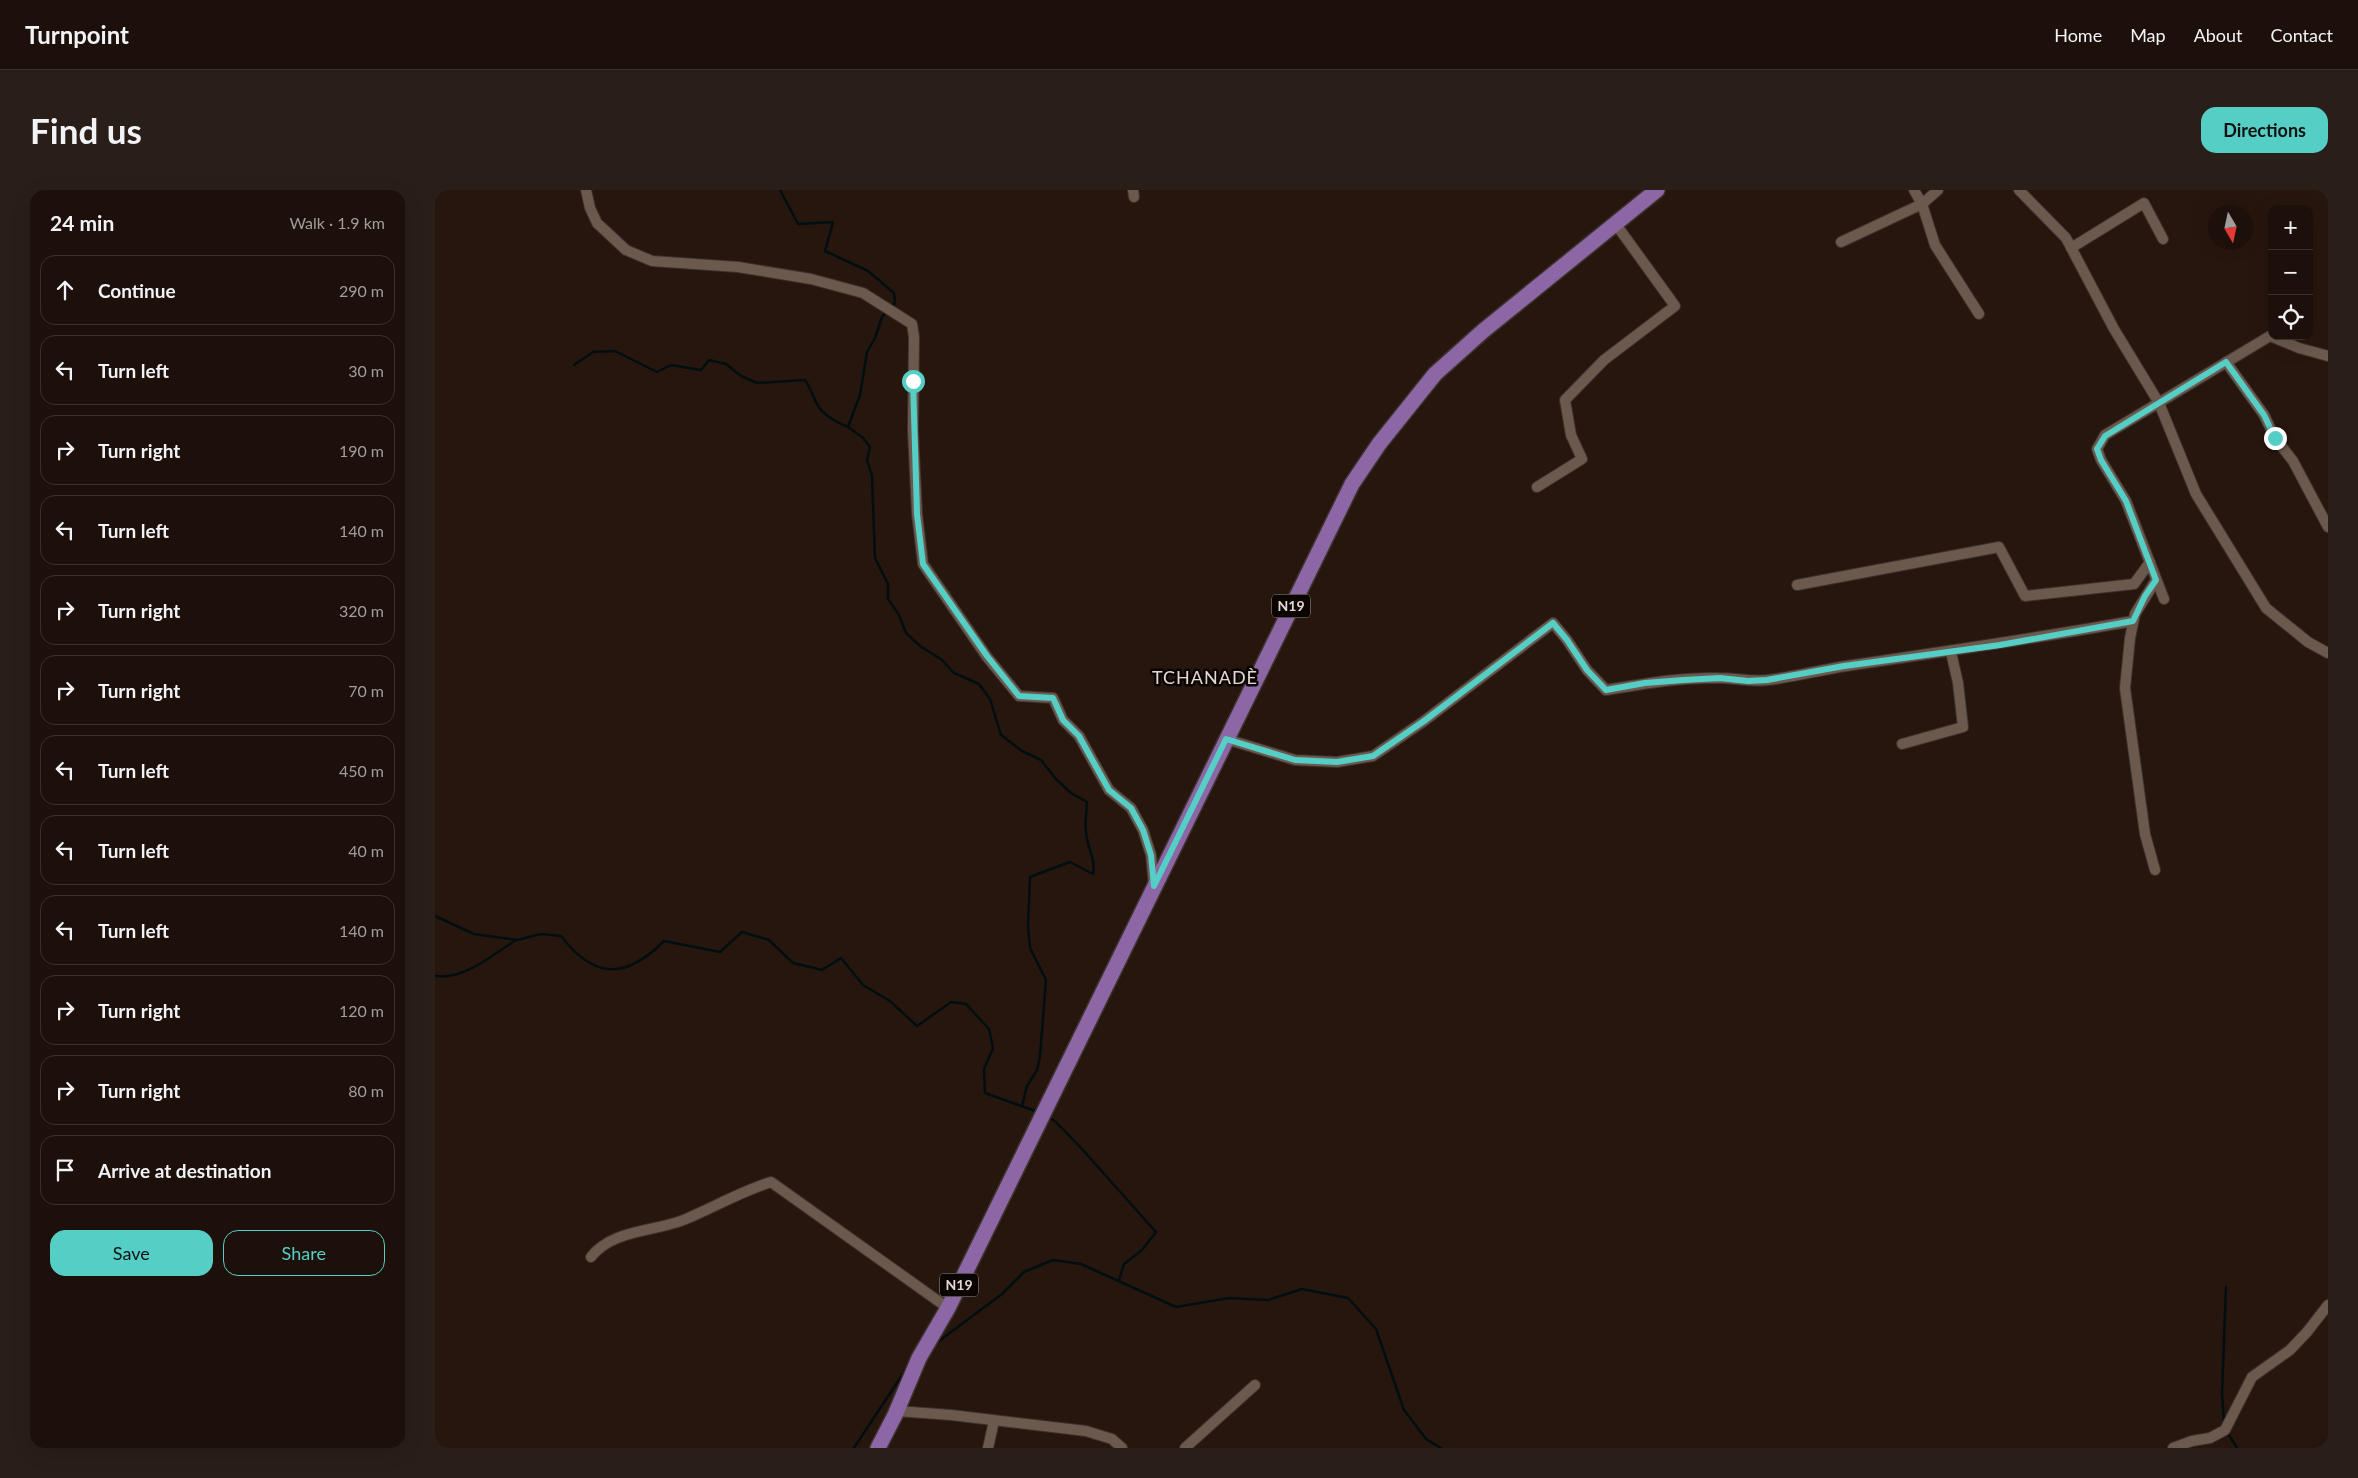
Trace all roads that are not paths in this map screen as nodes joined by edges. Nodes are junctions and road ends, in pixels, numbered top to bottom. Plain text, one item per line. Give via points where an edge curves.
1 (586, 190) edge
2 (1657, 190) edge
3 (1914, 190) edge
4 (1938, 190) edge
5 (2019, 190) edge
6 (1922, 204) junction
7 (1615, 222) junction
8 (2163, 240) dead end
9 (1841, 242) dead end
10 (2071, 248) junction
11 (1979, 314) dead end
12 (2328, 356) edge
13 (2226, 362) junction
14 (2159, 403) junction
15 (1537, 487) dead end
16 (2328, 527) edge
17 (2150, 562) junction
18 (2156, 580) junction
19 (1797, 585) dead end
20 (2163, 599) dead end
21 (2133, 621) junction
22 (1951, 652) junction
23 (2328, 653) edge
24 (1226, 739) junction
25 (1902, 744) dead end
26 (2155, 870) dead end
27 (1154, 886) junction
28 (591, 1257) dead end
29 (2328, 1305) edge
30 (948, 1308) junction
31 (1255, 1385) dead end
32 (897, 1411) junction
33 (994, 1421) junction
34 (878, 1448) edge
35 (987, 1448) edge
36 (1123, 1448) edge
37 (1185, 1448) edge
38 (2173, 1448) edge

1 - 27 street via 597,223 626,250 652,261 738,267 811,279 863,293 912,324 913,432 923,564 1019,696 1053,698 1063,720 1079,736 1109,790 1131,808 1139,822 1151,855
2 - 7 main road, N19
3 - 6 street
4 - 6 street
5 - 10 street via 2066,238
6 - 9 street
6 - 11 street via 1935,245
7 - 15 street via 1675,306 1604,360 1565,400 1571,435 1582,459
7 - 24 main road, N19 via 1451,359 1379,444 1341,505
8 - 10 street via 2144,203
10 - 14 street via 2114,329
12 - 13 street via 2270,336
13 - 14 street
13 - 16 street via 2293,461
14 - 17 street via 2105,436 2097,449 2126,501
14 - 23 street via 2196,494 2266,608 2308,642
17 - 18 street
17 - 19 street via 2134,584 2025,596 1999,547
18 - 20 street
18 - 21 street
21 - 22 street
21 - 26 street via 2125,688 2145,834
22 - 24 street via 1767,680 1683,680 1606,690 1553,623 1373,756 1337,762 1295,760
22 - 25 street via 1963,726
24 - 27 main road, N19
27 - 30 main road, N19
28 - 30 street via 599,1247 683,1220 771,1182
29 - 38 street via 2289,1350 2252,1377 2225,1430 2210,1438
30 - 32 main road, N19 via 919,1358
31 - 37 street
32 - 33 street
32 - 34 main road, N19
33 - 35 street
33 - 36 street via 1086,1431 1112,1439

